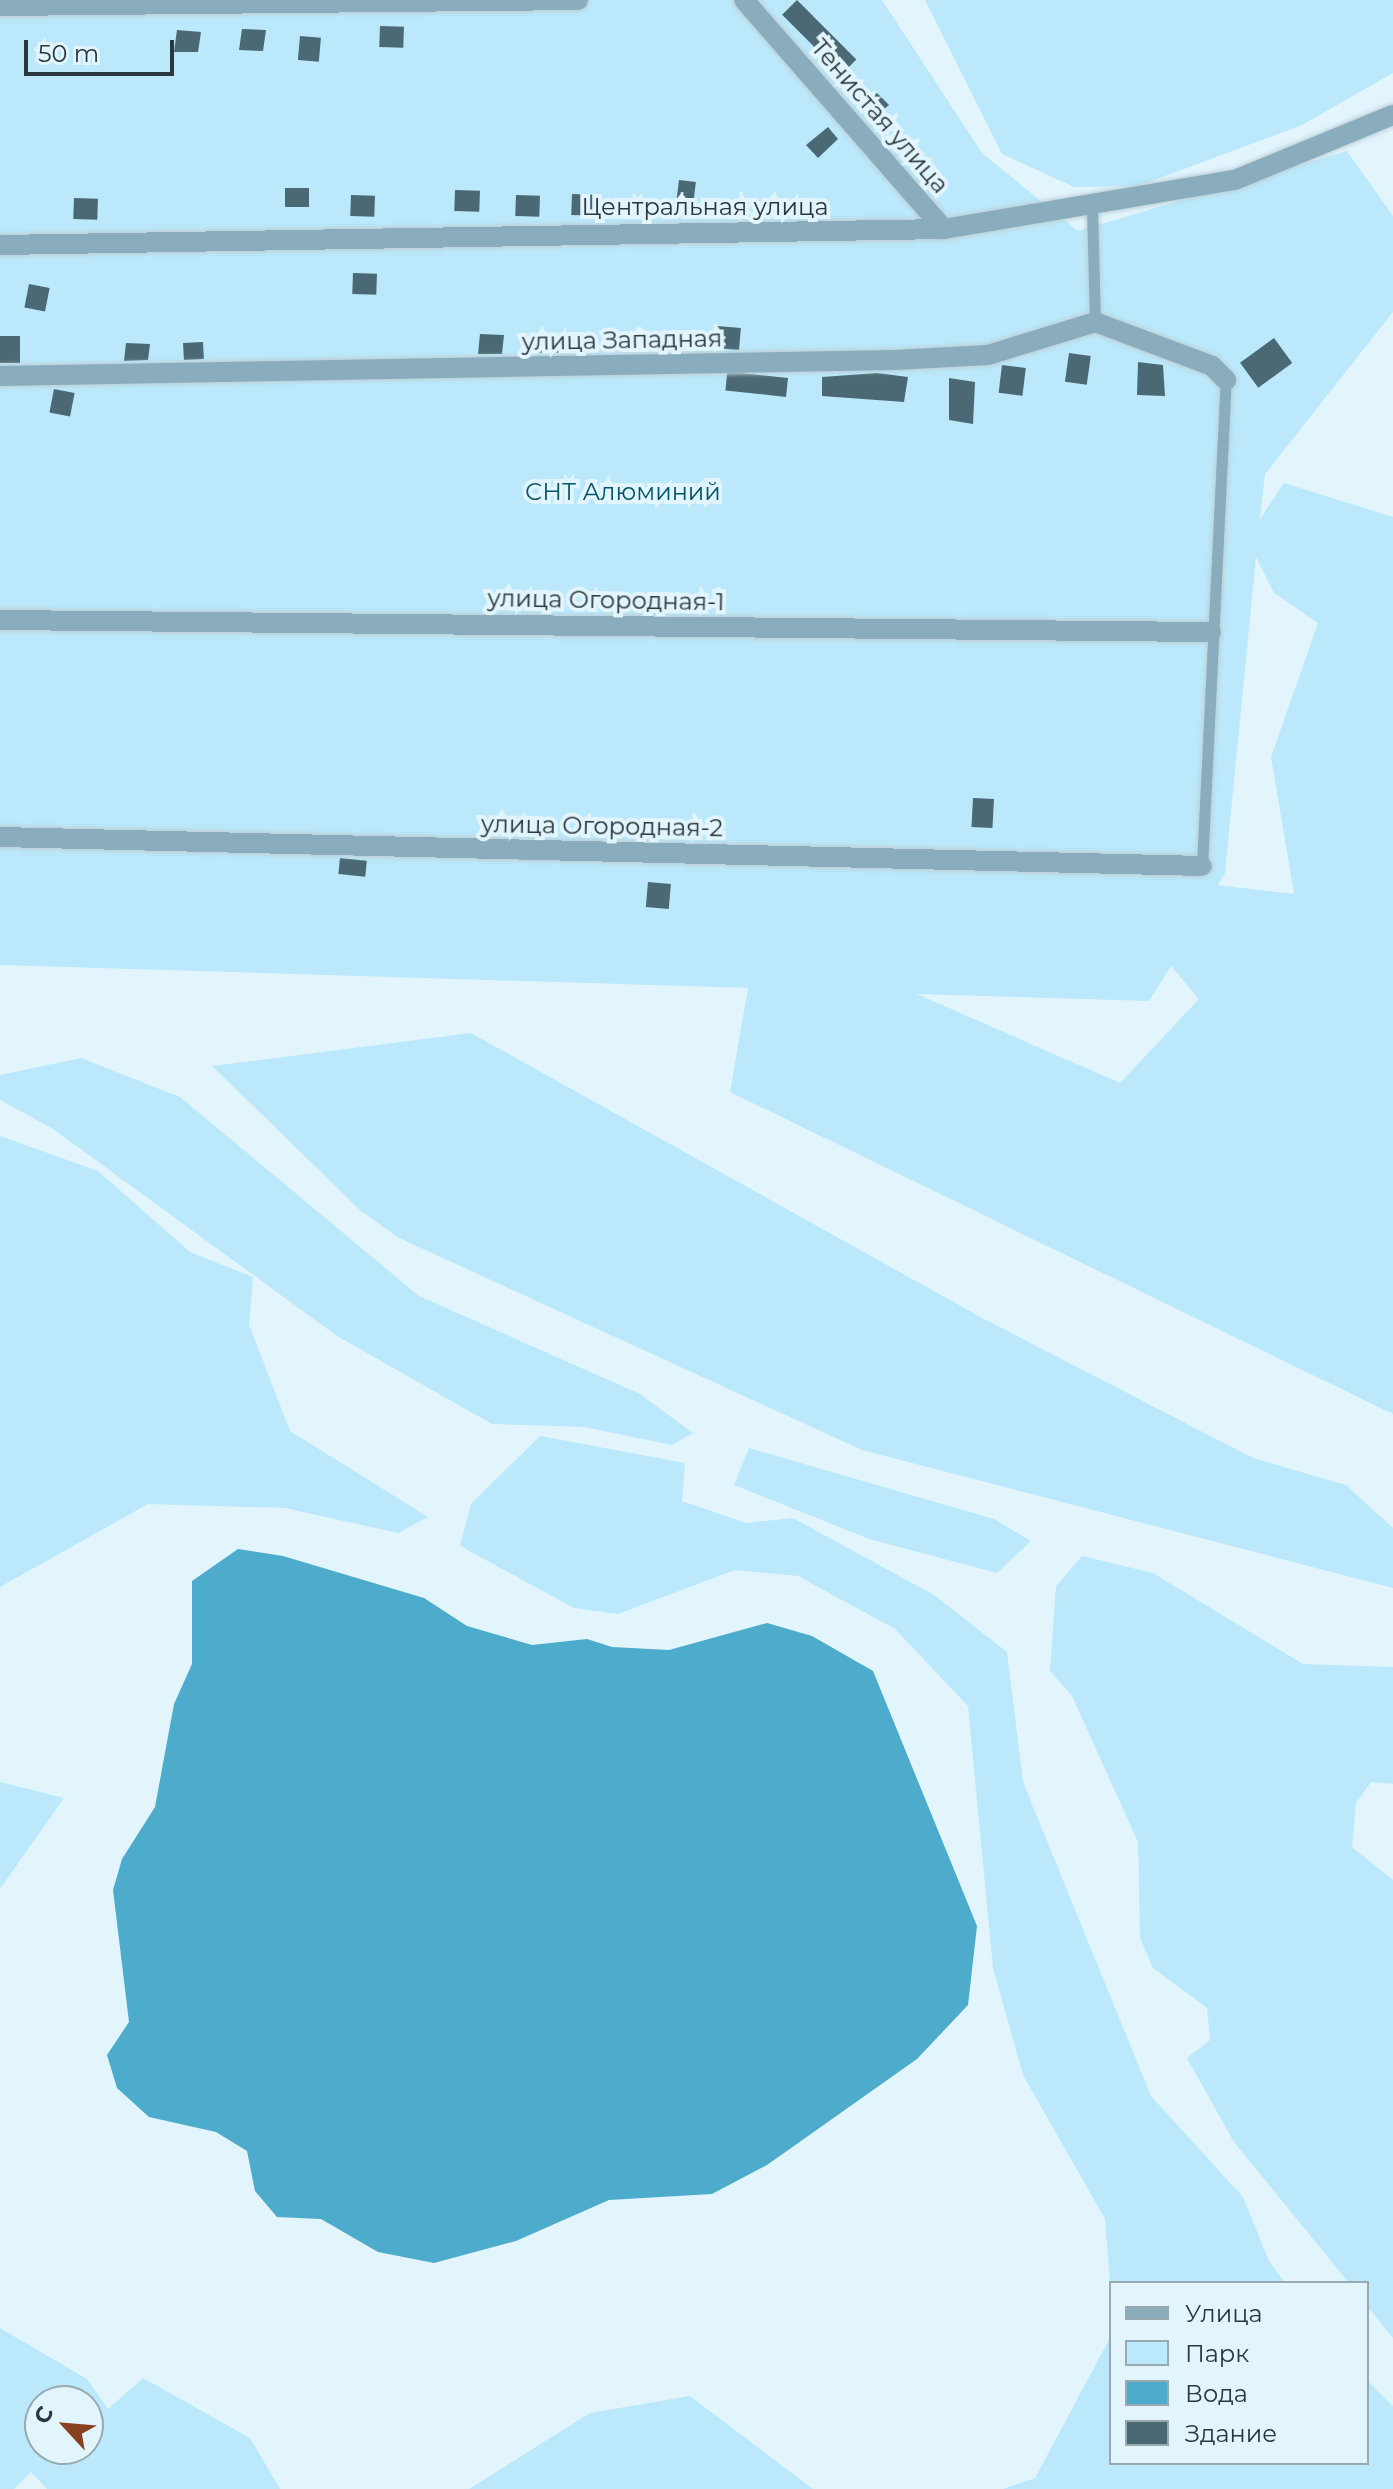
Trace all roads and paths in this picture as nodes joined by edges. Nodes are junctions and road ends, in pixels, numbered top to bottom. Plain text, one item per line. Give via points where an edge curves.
1 (578, 0) edge
2 (744, 0) edge
3 (0, 6) edge
4 (1393, 115) edge
5 (1092, 208) junction
6 (944, 229) junction
7 (0, 245) edge
8 (1095, 322) junction
9 (0, 376) edge
10 (1226, 380) joint
11 (0, 620) edge
12 (1211, 632) junction
13 (0, 837) edge
14 (1202, 866) joint

1 - 3 street
2 - 6 street, Тенистая улица
4 - 5 street, Центральная улица via 1235,180
5 - 6 street, Центральная улица
5 - 8 lane
6 - 7 street, Центральная улица
8 - 9 street, улица Западная via 988,355 895,360
8 - 10 street via 1212,366
10 - 12 lane
11 - 12 street, улица Огородная-1
12 - 14 lane
13 - 14 street, улица Огородная-2

